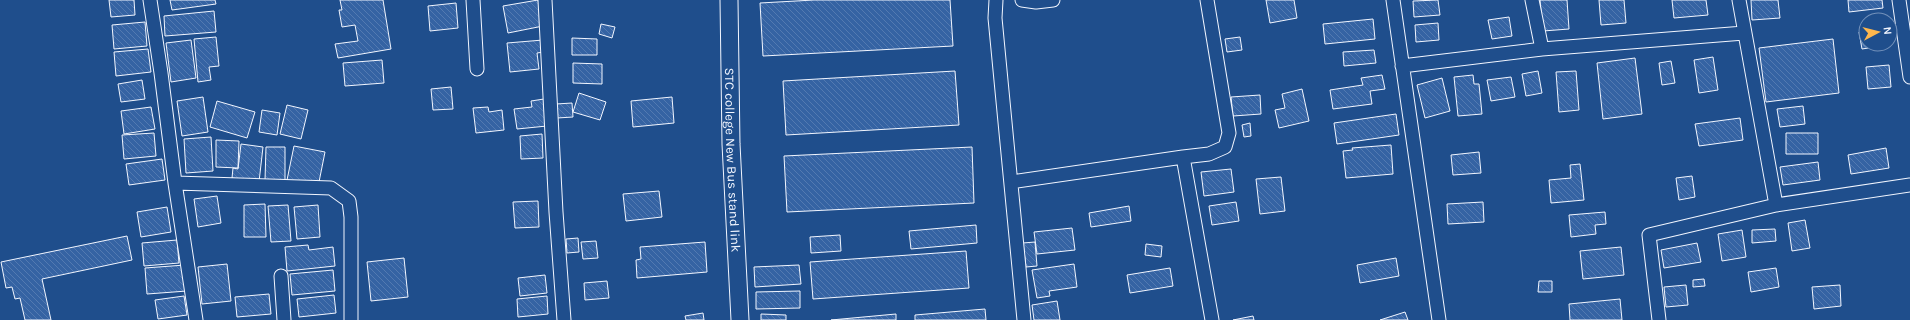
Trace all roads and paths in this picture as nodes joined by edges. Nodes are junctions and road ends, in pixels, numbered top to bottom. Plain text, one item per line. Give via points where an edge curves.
1 (150, 0) edge
2 (473, 0) edge
3 (545, 0) edge
4 (730, 0) edge
5 (996, 0) edge
6 (1022, 0) edge
7 (1053, 0) edge
8 (1207, 0) edge
9 (1393, 0) edge
10 (1532, 0) edge
11 (1740, 0) edge
12 (1899, 0) edge
13 (1744, 32) junction
14 (1542, 49) junction
15 (1402, 66) junction
16 (477, 69) dead end
17 (1910, 78) edge
18 (1183, 157) junction
19 (1011, 182) junction
20 (175, 183) junction
21 (1910, 185) edge
22 (1776, 205) junction
23 (281, 276) dead end
24 (196, 320) edge
25 (284, 320) edge
26 (351, 320) edge
27 (564, 320) edge
28 (740, 320) edge
29 (1024, 320) edge
30 (1212, 320) edge
31 (1439, 320) edge
32 (1659, 320) edge

1 - 20 street via 162,73
2 - 16 street
3 - 27 street
4 - 28 street, STC college New Bus stand link via 731,144
5 - 19 street via 995,18
6 - 7 street
8 - 18 street via 1228,133 1225,146 1209,154
9 - 15 street
10 - 14 street
11 - 13 street
12 - 17 street
13 - 14 street
13 - 22 street
14 - 15 street
15 - 31 street
18 - 19 street
18 - 30 street
19 - 29 street
20 - 24 street
20 - 26 street via 331,188 349,201
21 - 22 street
22 - 32 street via 1649,235
23 - 25 street

